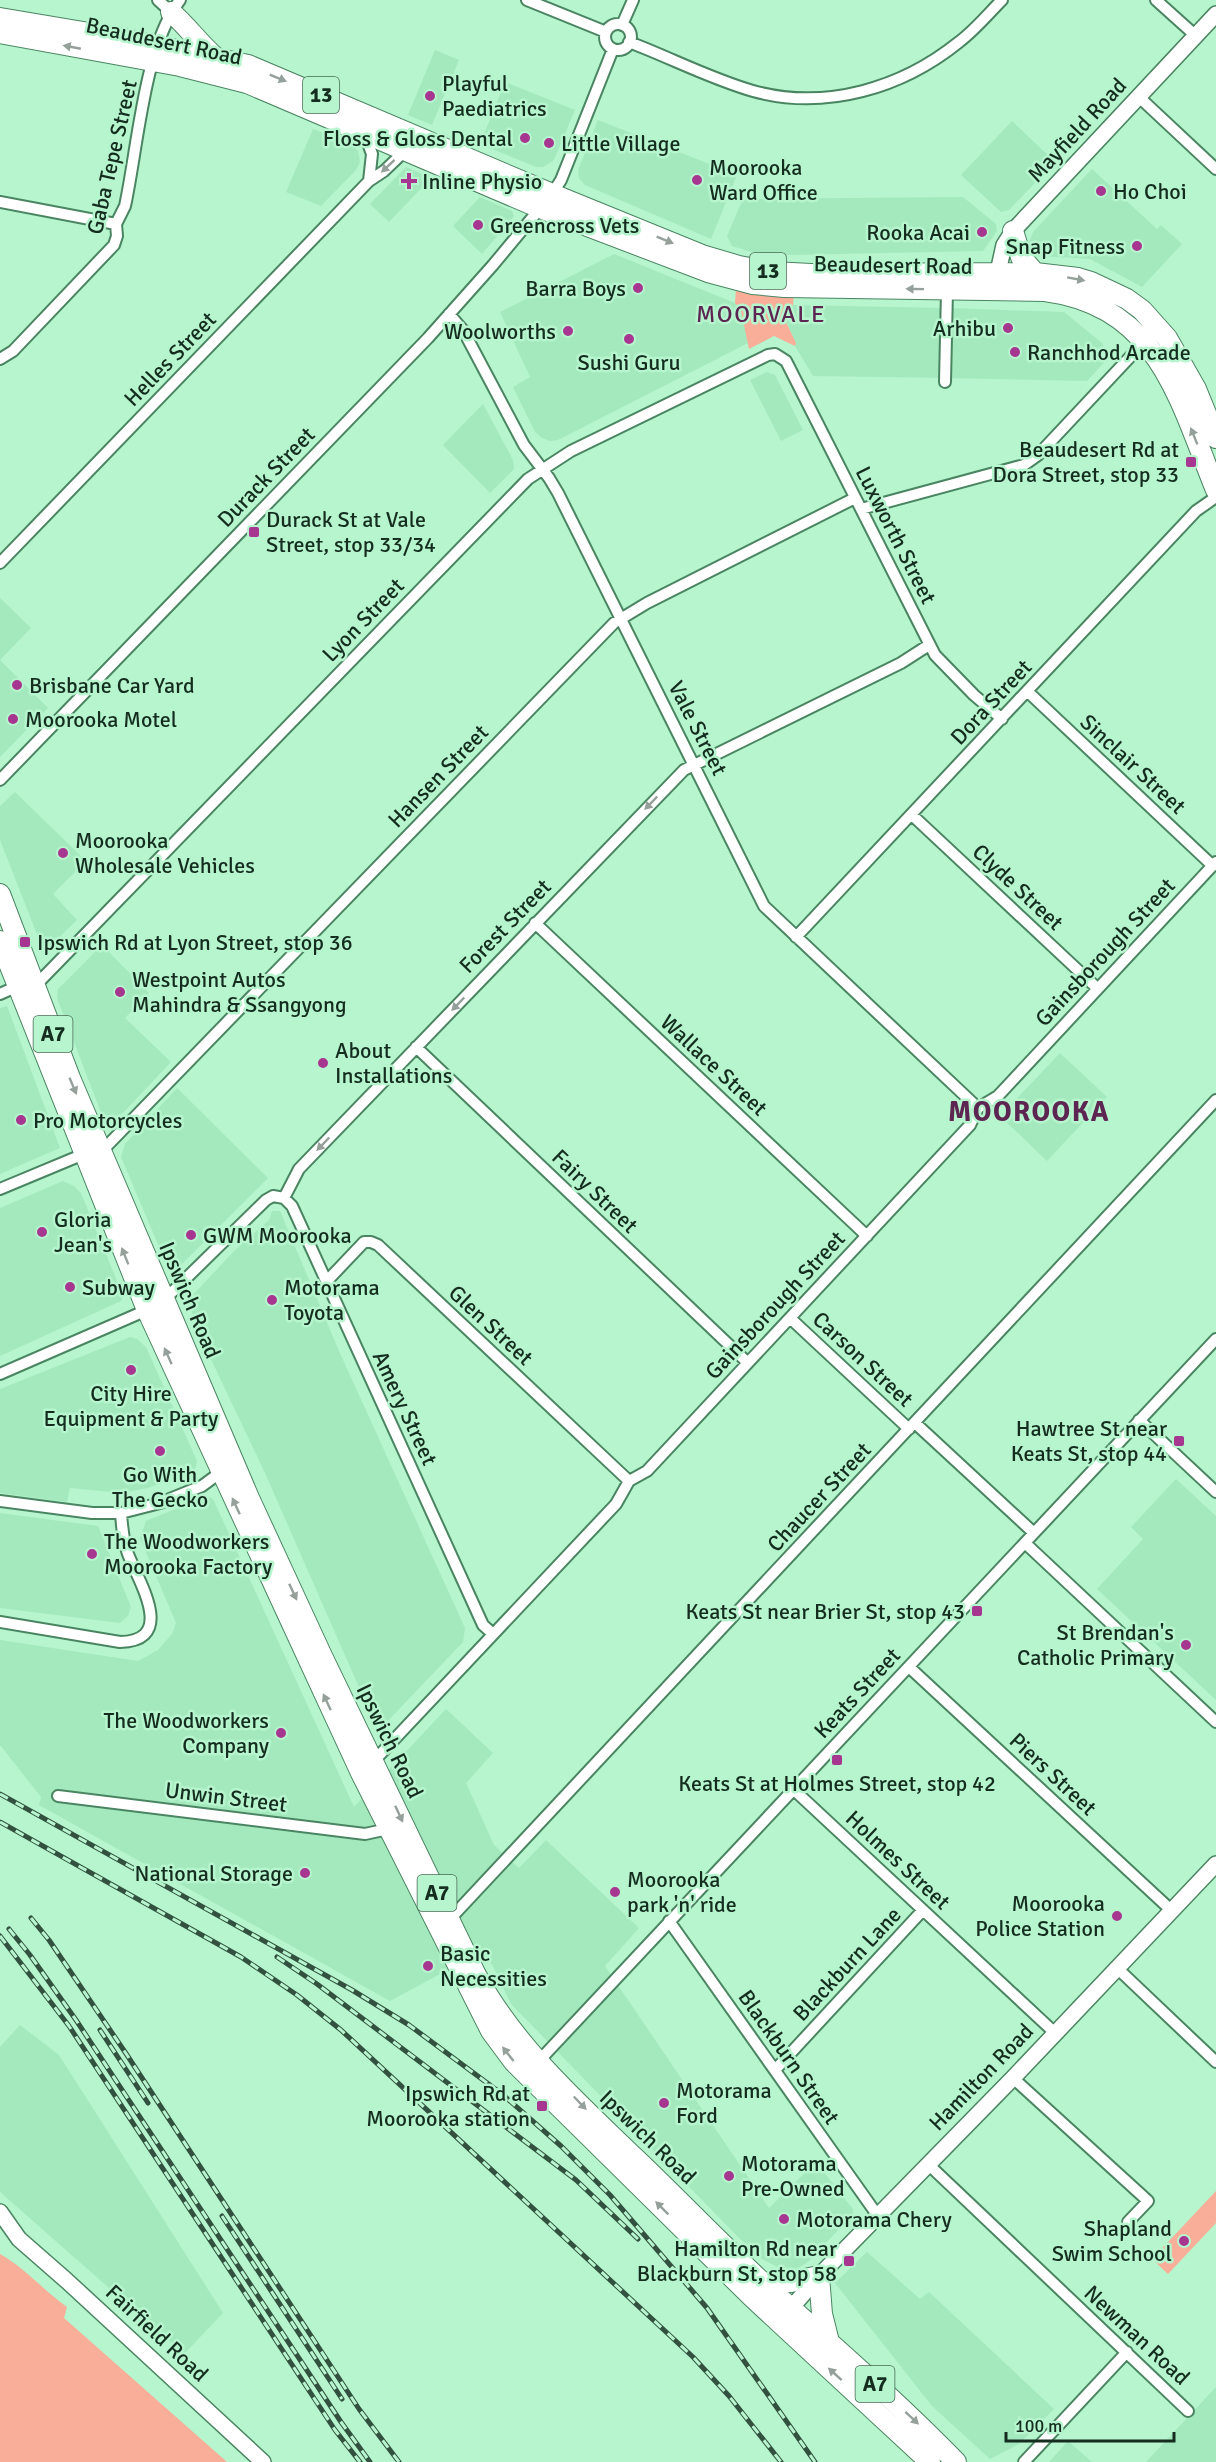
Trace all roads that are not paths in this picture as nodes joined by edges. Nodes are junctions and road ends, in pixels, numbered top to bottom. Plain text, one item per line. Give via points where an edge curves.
1 (527, 0) edge
2 (633, 0) edge
3 (1002, 0) edge
4 (1156, 0) edge
5 (170, 4) edge
6 (1216, 14) edge
7 (0, 18) edge
8 (622, 25) junction
9 (606, 32) junction
10 (0, 33) edge
11 (1196, 36) junction
12 (629, 42) junction
13 (613, 49) junction
14 (155, 54) junction
15 (215, 57) junction
16 (1139, 97) junction
17 (363, 131) junction
18 (406, 150) junction
19 (1216, 169) edge
20 (369, 181) junction
21 (546, 201) junction
22 (0, 202) edge
23 (116, 224) junction
24 (1013, 231) junction
25 (1035, 273) junction
26 (996, 281) junction
27 (947, 290) junction
28 (449, 314) junction
29 (1145, 341) junction
30 (775, 354) joint
31 (0, 358) edge
32 (945, 382) dead end
33 (1216, 438) edge
34 (542, 469) junction
35 (1216, 490) edge
36 (1216, 497) edge
37 (855, 498) junction
38 (861, 509) junction
39 (0, 563) edge
40 (620, 618) junction
41 (930, 645) junction
42 (1027, 691) junction
43 (1002, 719) junction
44 (694, 764) junction
45 (0, 780) edge
46 (912, 815) junction
47 (1214, 864) edge
48 (0, 894) edge
49 (535, 923) junction
50 (796, 937) junction
51 (0, 941) edge
52 (1097, 988) junction
53 (17, 989) edge
54 (416, 1047) junction
55 (1216, 1100) edge
56 (978, 1108) junction
57 (93, 1153) junction
58 (0, 1189) edge
59 (284, 1198) junction
60 (867, 1236) junction
61 (326, 1282) junction
62 (156, 1305) junction
63 (790, 1318) junction
64 (1216, 1339) edge
65 (747, 1362) junction
66 (0, 1374) edge
67 (1139, 1420) junction
68 (912, 1426) junction
69 (221, 1472) junction
70 (629, 1480) junction
71 (1216, 1492) edge
72 (0, 1501) edge
73 (121, 1513) junction
74 (1034, 1533) junction
75 (1025, 1543) junction
76 (0, 1622) edge
77 (493, 1634) junction
78 (909, 1667) junction
79 (1216, 1722) edge
80 (368, 1767) junction
81 (793, 1789) junction
82 (58, 1796) dead end
83 (388, 1829) junction
84 (1216, 1864) edge
85 (923, 1910) junction
86 (1171, 1910) junction
87 (450, 1919) junction
88 (669, 1921) junction
89 (1117, 1968) junction
90 (1055, 2033) junction
91 (1216, 2062) edge
92 (533, 2068) junction
93 (775, 2070) junction
94 (1013, 2078) junction
95 (928, 2164) junction
96 (0, 2212) edge
97 (878, 2216) junction
98 (1128, 2222) dead end
99 (0, 2230) edge
100 (19, 2239) junction
101 (819, 2276) junction
102 (764, 2283) junction
103 (785, 2315) junction
104 (828, 2342) junction
105 (1127, 2352) junction
106 (1188, 2411) dead end
107 (263, 2462) edge
108 (930, 2462) edge
109 (956, 2462) edge
110 (1024, 2462) edge

1 - 9 street
2 - 8 street
3 - 12 street via 961,41 924,67 887,84 837,96 795,97 754,91
4 - 11 street
5 - 14 street, Gaba Tepe Street
5 - 15 highway via 196,40
6 - 11 street, Mayfield Road
7 - 14 highway, Beaudesert Road / 13
8 - 9 street
8 - 12 street via 628,30
9 - 13 street via 605,40
14 -> 10 highway, Beaudesert Road / 13
11 - 16 street, Mayfield Road
12 - 13 street via 621,50
13 - 21 street, Durack Street via 561,180
14 - 15 highway, Beaudesert Road / 13
14 - 17 highway, Beaudesert Road / 13 via 247,83
14 - 23 street, Gaba Tepe Street via 125,206
15 -> 21 highway, Beaudesert Road / 13 via 248,65
16 - 19 street
16 - 24 street, Mayfield Road
17 - 18 highway, Beaudesert Road / 13
17 - 20 street via 372,154
18 -> 20 street, Helles Street
18 - 21 highway, Beaudesert Road / 13
20 - 39 street, Helles Street
21 -> 26 highway, Beaudesert Road / 13 via 702,255 759,270
27 -> 21 highway, Beaudesert Road / 13 via 753,284 708,272
21 - 28 street, Durack Street
22 - 23 street
23 - 31 street, Gaba Tepe Street via 114,245 13,351
24 - 25 highway via 1021,257
24 - 26 street, Mayfield Road via 1004,245
25 - 26 highway, Beaudesert Road / 13
25 -> 33 highway, Beaudesert Road / 13 via 1091,282 1142,310 1179,355
26 - 27 highway, Beaudesert Road / 13
26 - 29 highway, Beaudesert Road / 13 via 1078,298 1112,314
27 - 32 street
28 - 34 street, Vale Street via 463,330 524,445
28 - 45 street, Durack Street
35 -> 29 highway, Beaudesert Road / 13 via 1175,389
29 - 38 street via 1038,455 1024,465
30 - 34 street, Lyon Street via 723,375
30 - 37 street, Luxworth Street via 786,361
34 - 40 street, Vale Street via 558,493
34 - 53 street, Lyon Street via 509,497
36 - 42 street, Dora Street via 1196,512
37 - 38 street, Luxworth Street
37 - 40 street, Hansen Street
38 - 41 street, Luxworth Street
40 - 44 street, Vale Street
40 - 57 street, Hansen Street
41 - 43 street, Luxworth Street via 946,668
41 - 44 street, Forest Street via 731,749
42 - 43 street, Dora Street
42 - 47 street, Sinclair Street
43 - 46 street, Dora Street
44 -> 49 street, Forest Street
44 - 50 street, Vale Street via 764,906
46 - 50 street, Dora Street
46 - 52 street, Clyde Street
47 - 52 street, Gainsborough Street
48 - 53 highway, Ipswich Road / A7
49 -> 54 street, Forest Street
49 - 60 street, Wallace Street
50 - 56 street, Vale Street
51 - 53 highway, Ipswich Road / A7
52 - 56 street, Gainsborough Street via 998,1096
53 - 57 highway, Ipswich Road / A7
54 -> 59 street, Forest Street via 299,1169
54 - 65 street, Fairy Street
55 - 68 street, Chaucer Street
56 - 60 street, Gainsborough Street via 970,1125
57 - 58 street
57 - 62 highway, Ipswich Road / A7
59 - 61 street, Amery Street via 292,1206
59 - 62 street via 273,1196 266,1200
60 - 63 street, Gainsborough Street
61 - 70 street, Glen Street via 364,1242 378,1245
61 - 77 street, Amery Street via 483,1625
62 - 66 street
69 -> 62 highway, Ipswich Road / A7
62 -> 80 highway, Ipswich Road / A7 via 322,1656
63 - 65 street, Gainsborough Street
63 - 68 street, Carson Street
64 - 67 street, Keats Street
65 - 70 street, Gainsborough Street via 647,1471
67 - 71 street
67 - 74 street, Keats Street
68 - 74 street, Carson Street
68 - 87 street, Chaucer Street
69 - 73 street via 202,1486
80 -> 69 highway, Ipswich Road / A7
70 - 77 street, Gainsborough Street via 616,1504
72 - 73 street
73 - 76 street via 128,1553 151,1613 144,1636 120,1642
74 - 75 street, Keats Street
75 - 78 street, Keats Street
75 - 79 street
77 - 80 street, Gainsborough Street
78 - 81 street, Keats Street
78 - 86 street, Piers Street
80 - 83 highway, Ipswich Road / A7
80 -> 87 highway, Ipswich Road / A7
81 - 85 street, Holmes Street
81 - 88 street, Keats Street
82 - 83 street, Unwin Street via 365,1834
92 -> 83 highway, Ipswich Road / A7 via 499,2043 481,2014
84 - 86 street, Hamilton Road
85 - 90 street, Holmes Street
85 - 93 street, Blackburn Lane
86 - 89 street, Hamilton Road
87 - 92 highway, Ipswich Road / A7 via 496,2011
88 - 92 street, Keats Street
88 - 93 street, Blackburn Street
89 - 90 street, Hamilton Road
89 - 91 street
90 - 94 street, Hamilton Road
92 -> 102 highway, Ipswich Road / A7 via 596,2120
103 -> 92 highway, Ipswich Road / A7
93 - 97 street, Blackburn Street
94 - 95 street, Hamilton Road
94 - 98 street via 1148,2201
95 - 97 street, Hamilton Road
95 - 105 street, Newman Road
96 - 100 street, Fairfield Road
97 - 101 street, Hamilton Road
99 - 100 street, Fairfield Road
100 - 107 street, Fairfield Road
101 - 102 highway
101 - 103 street, Hamilton Road
101 - 104 highway
102 - 103 highway, Ipswich Road / A7
103 - 104 highway, Ipswich Road / A7
108 -> 103 highway, Ipswich Road / A7
104 -> 109 highway, Ipswich Road / A7
105 - 106 street, Newman Road
105 - 110 street

